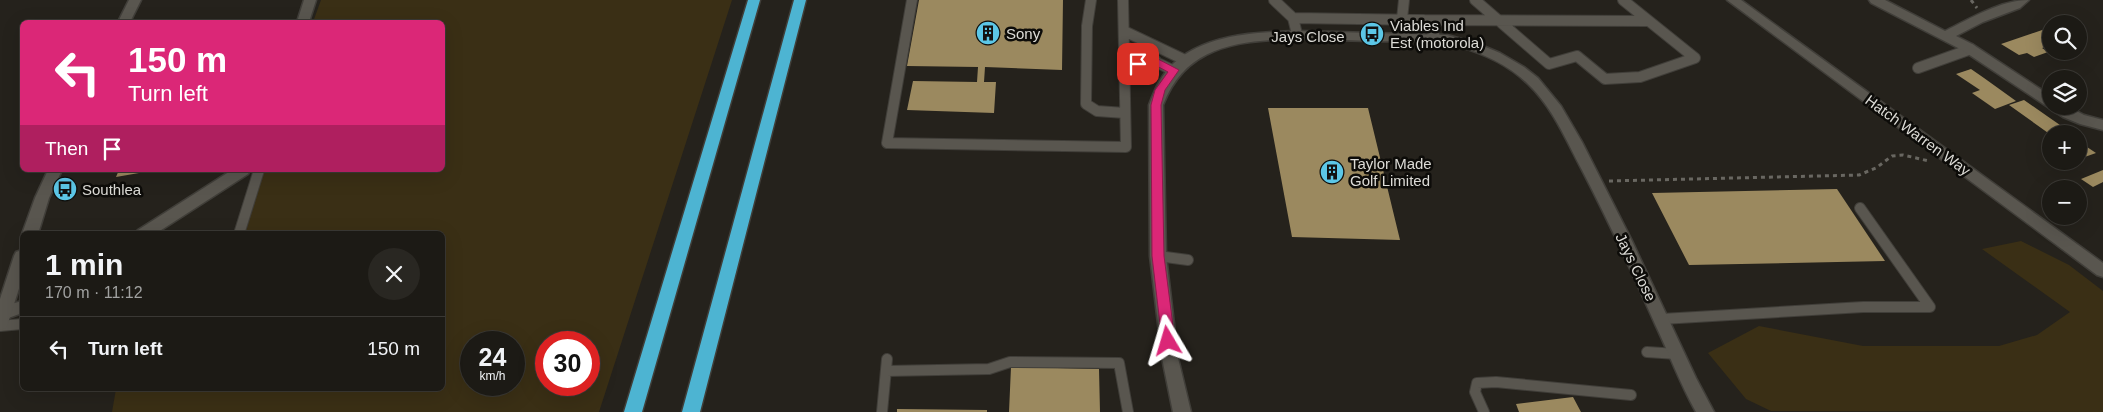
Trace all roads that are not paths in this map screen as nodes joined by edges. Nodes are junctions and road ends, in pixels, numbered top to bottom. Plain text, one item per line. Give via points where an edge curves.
1 (135, 0) edge
2 (310, 0) edge
3 (754, 0) edge
4 (800, 0) edge
5 (912, 0) edge
6 (1091, 0) edge
7 (1122, 0) edge
8 (1274, 0) edge
9 (1404, 0) edge
10 (1475, 0) edge
11 (1623, 0) edge
12 (1733, 0) edge
13 (1875, 0) edge
14 (2023, 0) edge
15 (1292, 18) junction
16 (1402, 19) junction
17 (1492, 19) junction
18 (125, 20) edge
19 (304, 20) edge
20 (1424, 20) junction
21 (1649, 21) junction
22 (1124, 31) junction
23 (1297, 34) junction
24 (1947, 35) junction
25 (1435, 37) junction
26 (1124, 46) junction
27 (1971, 49) junction
28 (1156, 61) junction
29 (1179, 65) junction
30 (1918, 68) dead end
31 (1124, 70) junction
32 (2042, 96) edge
33 (1125, 113) junction
34 (2070, 115) edge
35 (2103, 125) edge
36 (53, 172) edge
37 (240, 172) edge
38 (258, 172) edge
39 (1860, 208) dead end
40 (31, 231) edge
41 (148, 231) edge
42 (240, 231) edge
43 (1158, 256) junction
44 (1188, 260) dead end
45 (20, 262) edge
46 (2103, 271) edge
47 (20, 308) edge
48 (1662, 319) junction
49 (1, 321) edge
50 (20, 324) edge
51 (1647, 352) dead end
52 (1677, 354) junction
53 (1631, 395) dead end
54 (633, 412) edge
55 (691, 412) edge
56 (882, 412) edge
57 (1128, 412) edge
58 (1182, 412) edge
59 (1484, 412) edge
60 (1704, 412) edge

1 - 18 street
2 - 19 street
3 - 54 highway
4 - 55 highway
5 - 33 lane via 886,143 1126,147
6 - 33 lane via 1087,26 1086,104 1097,111
7 - 22 lane
8 - 15 lane
9 - 16 lane
10 - 17 lane
11 - 21 lane
12 - 46 street, Hatch Warren Way
13 - 24 street
14 - 24 street
15 - 16 lane
15 - 23 lane
16 - 20 lane
17 - 20 lane
17 - 21 lane
17 - 21 lane via 1549,64 1577,56 1605,79 1640,77 1695,58
20 - 25 lane
22 - 26 lane
22 - 29 lane
23 - 25 street, Jays Close
23 - 29 street, Jays Close via 1243,38 1203,50
24 - 27 street
25 - 48 street, Jays Close via 1470,45 1491,54 1532,79 1553,103 1596,181
26 - 28 lane
26 - 31 lane
27 - 30 lane
27 - 32 street
28 - 29 lane
28 - 31 lane
29 - 43 street, Jays Close via 1160,90 1156,105
31 - 33 lane
34 - 35 street
36 - 40 street
37 - 41 street
38 - 42 lane
39 - 48 lane via 1930,307 1863,307
43 - 44 lane
43 - 58 street, Jays Close via 1170,358
45 - 49 street
47 - 49 street
48 - 52 street, Jays Close
49 - 50 lane
51 - 52 lane
52 - 60 street, Jays Close
53 - 59 lane via 1477,383 1475,392
56 - 57 lane via 887,365 989,369 1010,362 1119,363

